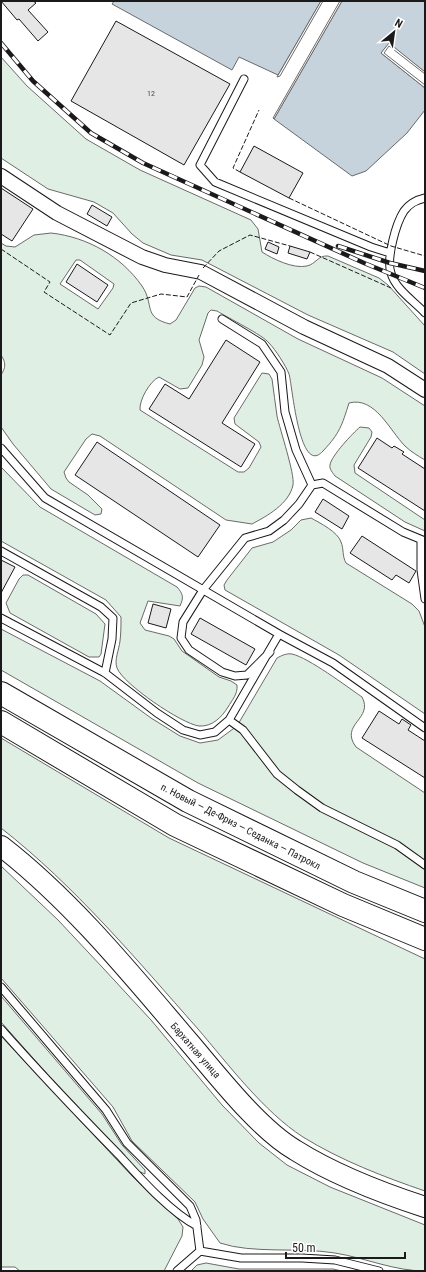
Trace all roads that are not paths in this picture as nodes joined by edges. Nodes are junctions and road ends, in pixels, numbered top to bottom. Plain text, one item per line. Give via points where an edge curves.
1 (244, 79) dead end
2 (1, 176) edge
3 (425, 198) edge
4 (390, 253) junction
5 (425, 313) edge
6 (222, 319) dead end
7 (425, 390) edge
8 (1, 448) edge
9 (312, 485) junction
10 (423, 540) edge
11 (1, 551) edge
12 (203, 590) junction
13 (425, 599) edge
14 (1, 618) edge
15 (279, 634) junction
16 (270, 652) junction
17 (105, 673) junction
18 (1, 693) edge
19 (229, 720) junction
20 (1, 722) edge
21 (425, 728) edge
22 (1, 846) edge
23 (425, 865) edge
24 (425, 911) edge
25 (422, 941) edge
26 (1, 987) edge
27 (1, 1029) edge
28 (425, 1207) edge
29 (197, 1226) junction
30 (200, 1251) junction
31 (177, 1271) edge
32 (379, 1271) edge

1 - 4 lane via 200,165 215,182
2 - 7 street via 57,213 142,257 165,265 201,272 304,327 388,366
3 - 4 lane via 414,201 404,211
4 - 5 lane via 391,273 397,284
6 - 9 lane via 262,344 281,372 285,412 296,450
8 - 12 lane via 45,498
9 - 10 lane via 323,483 403,532
9 - 12 lane via 284,520 269,531 245,538
10 - 13 lane via 421,570
11 - 17 lane via 101,607 113,618 112,639
12 - 15 lane
12 - 16 lane via 183,622 181,638 189,650 222,672 235,676 247,675
14 - 17 lane
15 - 16 lane
15 - 21 lane via 333,663
16 - 19 lane
17 - 19 lane via 183,730 200,735 216,732
18 - 24 main road, п. Новый — Де-Фриз — Седанка — Патрокл via 188,801 354,882
19 - 23 lane via 243,730 277,774 297,790 322,808 397,845
20 - 25 main road via 174,825
22 - 28 main road, Бархатная улица via 71,910 116,957 268,1129 294,1150 334,1170 399,1199
26 - 29 lane via 106,1110 127,1143 190,1206
27 - 29 lane via 136,1174 186,1220
29 - 30 lane
30 - 31 lane
30 - 32 lane via 241,1258 335,1260

